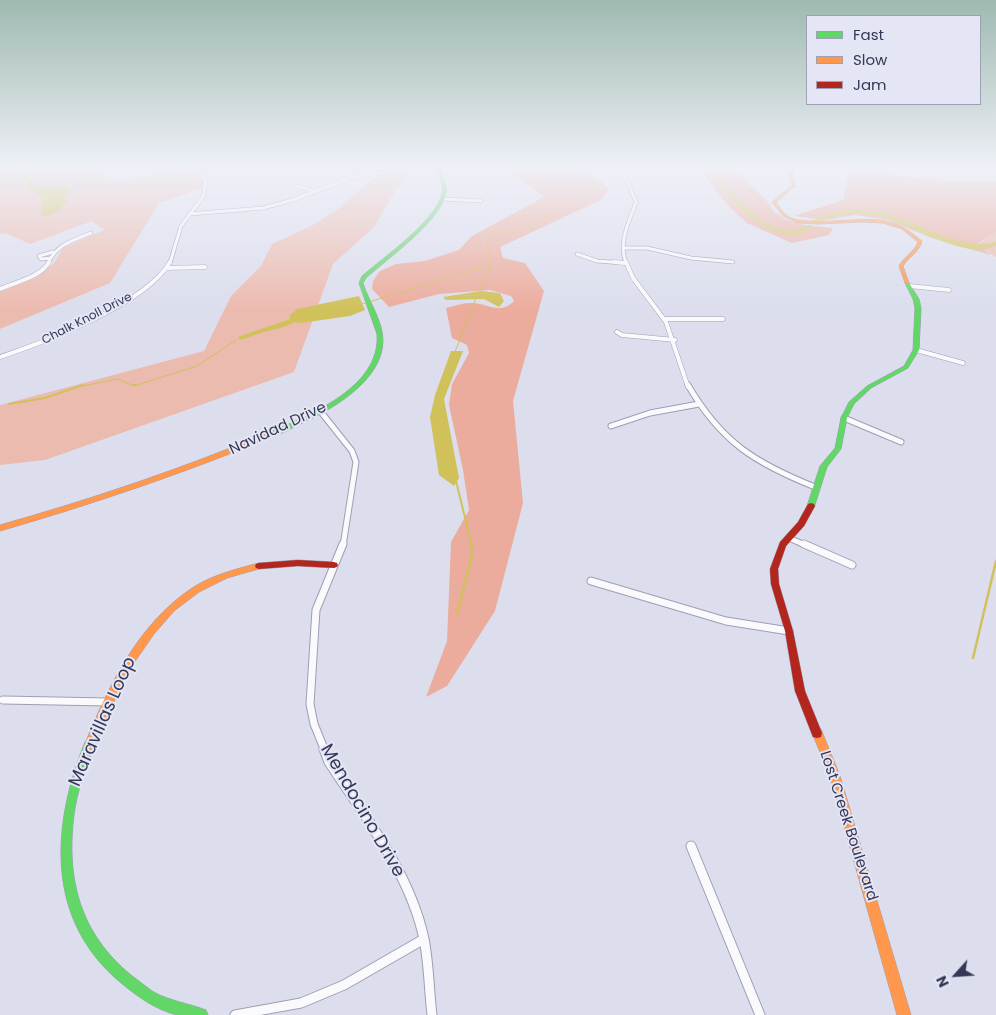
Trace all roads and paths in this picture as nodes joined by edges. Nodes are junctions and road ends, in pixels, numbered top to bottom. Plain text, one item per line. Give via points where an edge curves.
1 (189, 214) edge
2 (432, 214) edge
3 (632, 214) edge
4 (783, 214) edge
5 (91, 233) dead end
6 (622, 248) junction
7 (53, 252) junction
8 (577, 254) dead end
9 (51, 258) junction
10 (733, 262) dead end
11 (625, 263) junction
12 (167, 268) junction
13 (205, 268) dead end
14 (909, 286) junction
15 (0, 289) edge
16 (949, 290) dead end
17 (665, 319) junction
18 (723, 319) dead end
19 (617, 332) dead end
20 (675, 340) junction
21 (916, 350) junction
22 (0, 356) edge
23 (963, 363) dead end
24 (699, 404) junction
25 (321, 412) junction
26 (844, 418) junction
27 (611, 426) dead end
28 (901, 442) dead end
29 (815, 487) junction
30 (0, 528) edge
31 (788, 538) junction
32 (334, 565) junction
33 (852, 565) dead end
34 (591, 581) dead end
35 (789, 631) junction
36 (3, 700) dead end
37 (108, 702) junction
38 (691, 846) dead end
39 (424, 939) junction
40 (202, 1015) edge
41 (235, 1015) edge
42 (432, 1015) edge
43 (760, 1015) edge
44 (904, 1015) edge

1 - 12 street, Chalk Knoll Drive via 182,224
2 - 25 street, Navidad Drive via 364,277 362,289 376,320 380,344 374,362 352,389
3 - 6 street
4 - 14 street via 818,224 858,219 880,221 905,229 920,242 918,249 901,266
5 - 7 street
6 - 10 street via 647,248 691,258
6 - 11 street
7 - 9 street
7 - 9 street via 39,256 41,259
8 - 11 street via 598,261
9 - 15 street via 47,266 35,274
11 - 17 street
12 - 13 street
12 - 22 street, Chalk Knoll Drive via 140,291 106,312 49,339
14 - 16 street
14 - 21 street via 918,308
17 - 18 street
17 - 20 street
19 - 20 street
20 - 24 street via 682,374
21 - 23 street
21 - 26 street, Lost Creek Boulevard via 906,367 860,393
24 - 27 street via 650,413
24 - 29 street via 736,448 768,468
25 - 30 street, Navidad Drive via 217,458
25 - 32 street, Mendocino Drive via 352,451 356,462 344,542
26 - 28 street
26 - 29 street, Lost Creek Boulevard via 838,449 824,466
29 - 31 street, Lost Creek Boulevard via 810,508
31 - 33 street
31 - 35 street, Lost Creek Boulevard via 778,554 774,569 775,584
32 - 37 street, Maravillas Loop via 294,562 247,567 195,590 145,635 122,670
32 - 39 street, Mendocino Drive via 316,610 310,704 314,724 329,762 386,849 409,892
34 - 35 street via 726,621
35 - 44 street, Lost Creek Boulevard via 800,691 836,776
36 - 37 street
37 - 40 street, Maravillas Loop via 73,787 66,823 65,853 77,914 95,946 120,977 155,1002
38 - 43 street
39 - 41 street via 344,985 301,1003
39 - 42 street, Mendocino Drive

